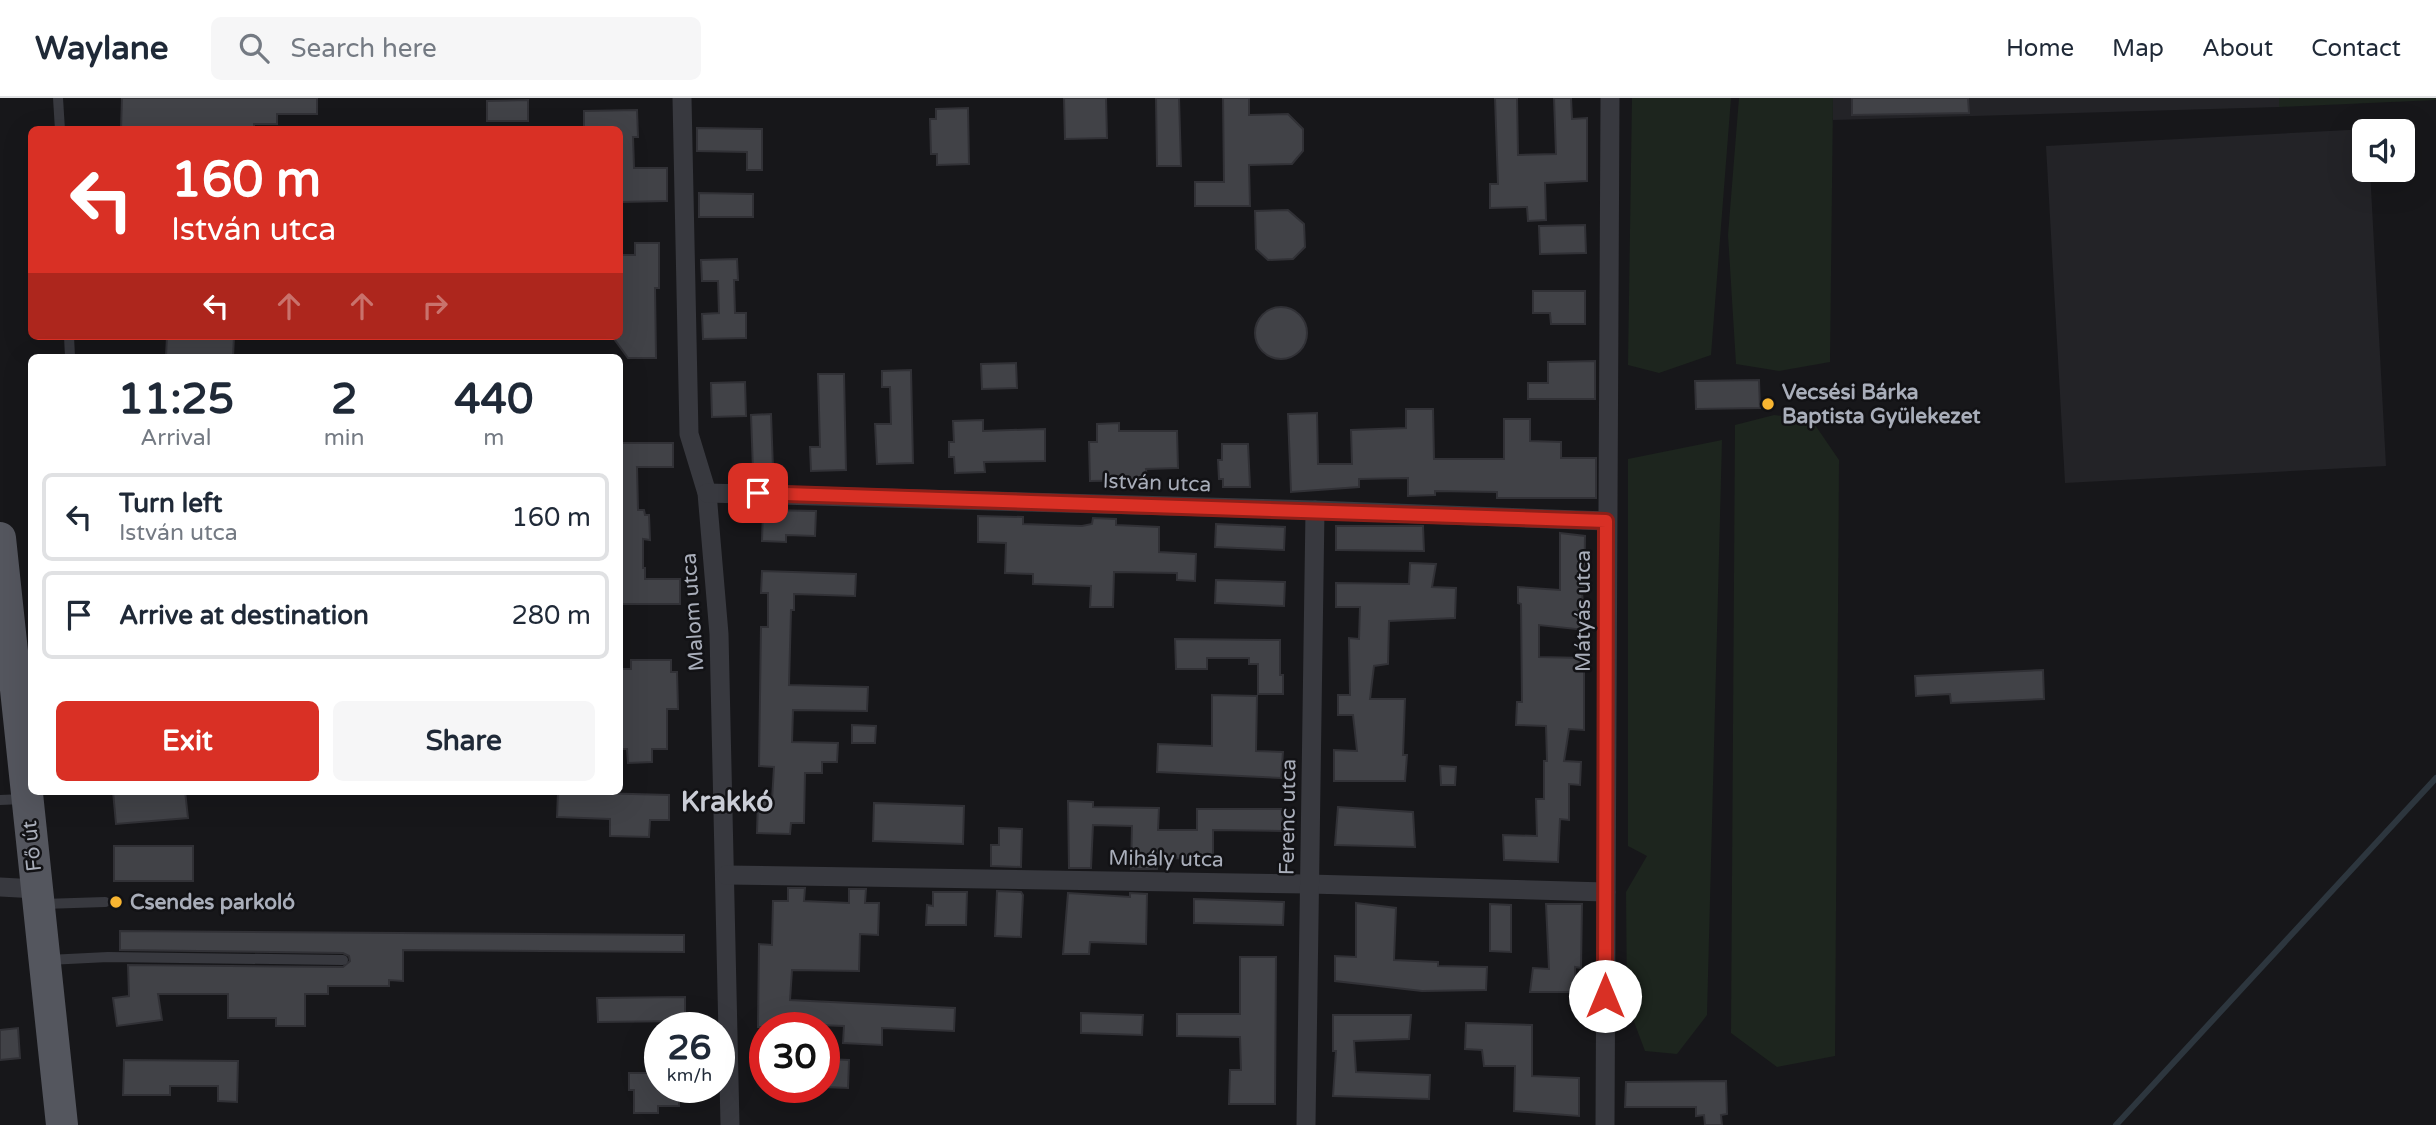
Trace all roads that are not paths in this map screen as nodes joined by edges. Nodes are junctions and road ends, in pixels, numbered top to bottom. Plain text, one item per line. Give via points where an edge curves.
1 (58, 98) edge
2 (682, 98) edge
3 (1610, 98) edge
4 (60, 126) edge
5 (707, 493) junction
6 (1315, 510) junction
7 (1606, 521) junction
8 (0, 538) edge
9 (14, 800) edge
10 (726, 875) junction
11 (1309, 884) junction
12 (0, 887) edge
13 (1606, 892) junction
14 (38, 896) junction
15 (105, 902) dead end
16 (44, 960) junction
17 (343, 960) dead end
18 (62, 1125) edge
19 (730, 1125) edge
20 (1306, 1125) edge
21 (1605, 1125) edge

1 - 4 lane
2 - 5 street, Malom utca via 689,434
3 - 7 street, Mátyás utca
5 - 6 street, István utca
5 - 10 street, Malom utca via 719,634
6 - 7 street, István utca
6 - 11 street, Ferenc utca
7 - 13 street, Mátyás utca
8 - 9 main road, Fő út
9 - 14 main road, Fő út
10 - 11 street, Mihály utca
10 - 19 street, Malom utca
11 - 13 street, Mihály utca
11 - 20 street, Ferenc utca
12 - 14 street
13 - 21 street, Mátyás utca
14 - 15 lane
14 - 16 main road, Fő út
16 - 17 lane
16 - 18 main road, Fő út

